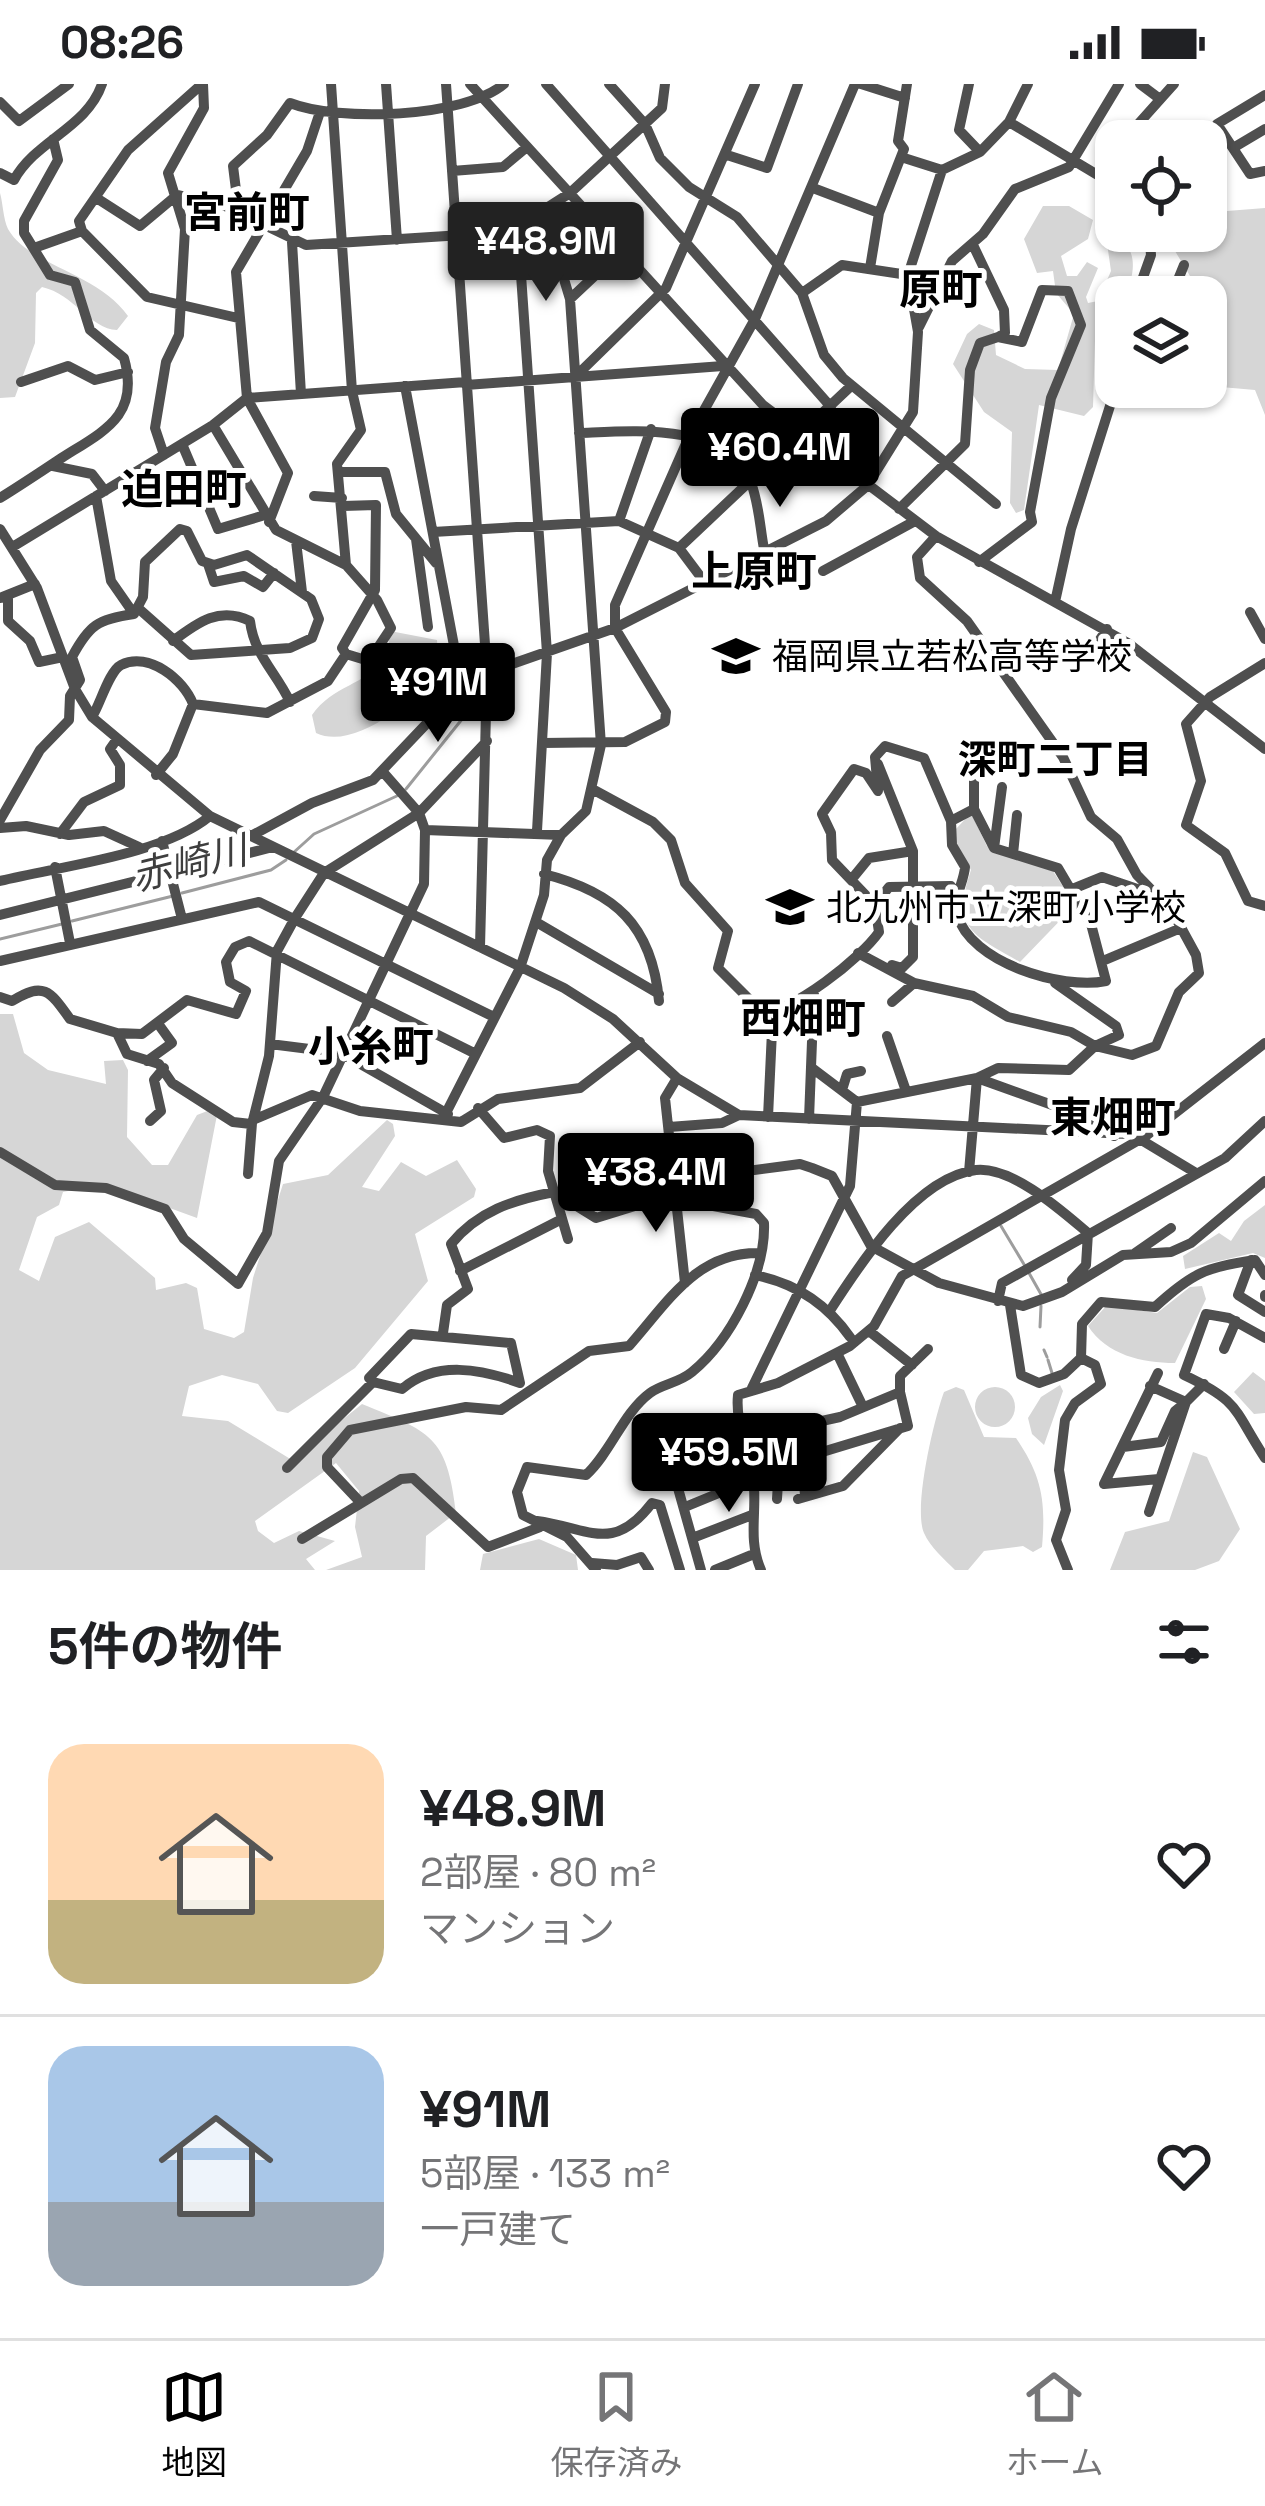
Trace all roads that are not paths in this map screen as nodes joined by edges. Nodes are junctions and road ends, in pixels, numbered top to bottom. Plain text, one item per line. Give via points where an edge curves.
1 (40, 84) edge
2 (68, 84) edge
3 (102, 84) edge
4 (203, 84) edge
5 (331, 84) edge
6 (386, 84) edge
7 (446, 84) edge
8 (470, 84) edge
9 (504, 84) edge
10 (546, 84) edge
11 (610, 84) edge
12 (665, 84) edge
13 (755, 84) edge
14 (798, 84) edge
15 (858, 84) edge
16 (907, 84) edge
17 (969, 84) edge
18 (1028, 84) edge
19 (1119, 84) edge
20 (1140, 84) edge
21 (1174, 84) edge
22 (1265, 94) edge
23 (51, 96) junction
24 (905, 98) junction
25 (1160, 99) junction
26 (484, 101) junction
27 (0, 102) edge
28 (447, 107) junction
29 (388, 111) junction
30 (334, 114) junction
31 (319, 115) junction
32 (1142, 120) edge
33 (1009, 122) junction
34 (646, 124) junction
35 (1265, 129) edge
36 (52, 139) junction
37 (527, 147) junction
38 (1233, 148) junction
39 (980, 152) junction
40 (727, 155) junction
41 (610, 157) junction
42 (901, 157) junction
43 (1073, 160) junction
44 (943, 170) junction
45 (452, 171) junction
46 (1265, 171) edge
47 (0, 173) edge
48 (1095, 173) edge
49 (813, 188) junction
50 (570, 194) junction
51 (177, 195) junction
52 (705, 196) junction
53 (98, 199) junction
54 (544, 213) junction
55 (879, 213) junction
56 (239, 214) junction
57 (261, 227) junction
58 (518, 230) junction
59 (82, 231) junction
60 (456, 236) junction
61 (397, 240) junction
62 (292, 242) junction
63 (687, 242) junction
64 (341, 243) junction
65 (973, 245) junction
66 (34, 248) junction
67 (621, 251) junction
68 (778, 264) junction
69 (1184, 265) dead end
70 (870, 268) junction
71 (908, 275) junction
72 (1180, 276) edge
73 (802, 293) junction
74 (658, 294) junction
75 (570, 299) junction
76 (178, 302) junction
77 (238, 318) junction
78 (754, 319) junction
79 (918, 332) junction
80 (998, 337) junction
81 (726, 368) junction
82 (128, 372) junction
83 (575, 376) junction
84 (527, 380) junction
85 (21, 382) dead end
86 (466, 383) junction
87 (405, 386) junction
88 (851, 386) junction
89 (352, 391) junction
90 (302, 394) junction
91 (247, 398) junction
92 (831, 406) junction
93 (1109, 408) edge
94 (213, 424) junction
95 (651, 429) junction
96 (904, 429) junction
97 (579, 434) junction
98 (799, 435) junction
99 (688, 439) junction
100 (182, 444) junction
101 (164, 455) junction
102 (944, 463) junction
103 (52, 466) junction
104 (338, 472) junction
105 (751, 480) junction
106 (867, 485) junction
107 (101, 494) junction
108 (314, 496) dead end
109 (0, 499) edge
110 (342, 502) junction
111 (996, 504) dead end
112 (899, 509) junction
113 (267, 518) junction
114 (620, 521) junction
115 (915, 521) junction
116 (586, 524) junction
117 (538, 527) junction
118 (0, 529) edge
119 (477, 531) junction
120 (433, 532) junction
121 (645, 533) junction
122 (415, 536) junction
123 (936, 536) junction
124 (296, 541) junction
125 (14, 546) junction
126 (680, 548) junction
127 (764, 549) junction
128 (979, 562) junction
129 (208, 564) junction
130 (346, 565) junction
131 (439, 565) junction
132 (823, 571) dead end
133 (274, 573) junction
134 (704, 580) junction
135 (35, 584) junction
136 (302, 592) junction
137 (373, 596) junction
138 (4, 598) edge
139 (1055, 602) junction
140 (136, 611) junction
141 (1250, 612) dead end
142 (428, 627) dead end
143 (615, 628) junction
144 (1107, 629) junction
145 (593, 637) junction
146 (1265, 639) edge
147 (173, 640) junction
148 (254, 649) junction
149 (346, 653) junction
150 (547, 653) junction
151 (63, 657) junction
152 (1086, 661) dead end
153 (1265, 663) edge
154 (487, 673) junction
155 (462, 688) junction
156 (75, 689) junction
157 (290, 702) junction
158 (194, 704) junction
159 (1203, 704) junction
160 (92, 717) junction
161 (116, 739) junction
162 (487, 741) junction
163 (542, 743) junction
164 (964, 743) dead end
165 (602, 745) junction
166 (1265, 749) edge
167 (875, 762) junction
168 (383, 772) junction
169 (156, 775) junction
170 (1002, 787) dead end
171 (594, 790) junction
172 (974, 809) junction
173 (419, 813) junction
174 (1017, 815) dead end
175 (210, 816) junction
176 (951, 821) junction
177 (0, 824) edge
178 (425, 830) junction
179 (483, 830) junction
180 (537, 831) junction
181 (60, 833) junction
182 (561, 835) junction
183 (251, 836) junction
184 (162, 841) junction
185 (139, 847) junction
186 (273, 847) junction
187 (994, 848) junction
188 (913, 850) junction
189 (1013, 854) junction
190 (55, 867) junction
191 (170, 872) junction
192 (324, 873) junction
193 (544, 874) junction
194 (851, 880) junction
195 (0, 881) edge
196 (915, 886) junction
197 (951, 886) dead end
198 (1070, 890) junction
199 (1160, 896) junction
200 (62, 900) junction
201 (875, 905) junction
202 (1265, 906) edge
203 (408, 914) junction
204 (0, 915) edge
205 (182, 916) junction
206 (295, 919) junction
207 (536, 922) junction
208 (1181, 928) junction
209 (70, 944) junction
210 (480, 947) junction
211 (277, 951) junction
212 (864, 956) junction
213 (1105, 960) junction
214 (0, 961) edge
215 (384, 963) junction
216 (520, 968) junction
217 (914, 983) junction
218 (1054, 983) junction
219 (814, 990) junction
220 (0, 997) edge
221 (368, 998) junction
222 (892, 1002) dead end
223 (494, 1017) junction
224 (159, 1024) junction
225 (772, 1030) dead end
226 (117, 1033) junction
227 (887, 1036) dead end
228 (640, 1041) junction
229 (1265, 1042) edge
230 (270, 1044) junction
231 (1095, 1046) junction
232 (341, 1052) junction
233 (476, 1054) junction
234 (147, 1060) junction
235 (164, 1068) junction
236 (812, 1068) junction
237 (862, 1070) dead end
238 (677, 1078) junction
239 (977, 1078) junction
240 (842, 1090) junction
241 (906, 1091) junction
242 (323, 1096) junction
243 (857, 1102) junction
244 (478, 1108) junction
245 (446, 1113) junction
246 (739, 1115) junction
247 (768, 1117) junction
248 (809, 1119) junction
249 (150, 1121) dead end
250 (1265, 1121) edge
251 (252, 1122) junction
252 (461, 1122) junction
253 (854, 1122) junction
254 (669, 1127) junction
255 (970, 1130) junction
256 (1114, 1136) junction
257 (1138, 1138) junction
258 (0, 1152) edge
259 (969, 1172) junction
260 (1196, 1173) junction
261 (248, 1174) dead end
262 (674, 1180) junction
263 (1265, 1181) edge
264 (554, 1192) junction
265 (843, 1195) junction
266 (1035, 1196) junction
267 (676, 1199) junction
268 (562, 1219) junction
269 (1171, 1228) dead end
270 (1088, 1233) junction
271 (568, 1239) dead end
272 (871, 1246) junction
273 (761, 1252) junction
274 (1135, 1253) junction
275 (1251, 1260) junction
276 (907, 1269) junction
277 (460, 1271) junction
278 (754, 1275) junction
279 (1265, 1275) edge
280 (685, 1283) junction
281 (1062, 1292) junction
282 (801, 1294) junction
283 (1004, 1303) junction
284 (831, 1310) junction
285 (1265, 1312) edge
286 (1236, 1321) junction
287 (869, 1331) junction
288 (443, 1333) junction
289 (850, 1337) junction
290 (1265, 1338) edge
291 (1224, 1348) dead end
292 (928, 1349) dead end
293 (837, 1353) junction
294 (1081, 1358) junction
295 (912, 1365) junction
296 (1158, 1373) dead end
297 (373, 1382) junction
298 (520, 1383) junction
299 (753, 1384) junction
300 (1204, 1384) junction
301 (1150, 1386) junction
302 (533, 1391) junction
303 (900, 1392) junction
304 (1186, 1402) junction
305 (863, 1408) junction
306 (900, 1428) junction
307 (745, 1443) junction
308 (1123, 1447) dead end
309 (1265, 1457) edge
310 (803, 1460) junction
311 (779, 1466) junction
312 (287, 1468) dead end
313 (753, 1476) junction
314 (1160, 1478) junction
315 (777, 1499) dead end
316 (360, 1502) junction
317 (685, 1507) junction
318 (1149, 1512) dead end
319 (523, 1515) junction
320 (752, 1515) junction
321 (540, 1527) junction
322 (695, 1537) junction
323 (302, 1539) dead end
324 (754, 1554) junction
325 (594, 1567) edge
326 (619, 1567) edge
327 (649, 1570) edge
328 (680, 1570) edge
329 (700, 1570) edge
330 (715, 1570) edge
331 (761, 1570) edge
332 (1069, 1570) edge

1 - 23 street
2 - 23 street
3 - 36 street via 84,115
4 - 51 street via 197,123 169,167
4 - 53 street via 128,150
5 - 30 street
6 - 29 street
7 - 28 street
8 - 26 street
9 - 26 street
10 - 41 street
11 - 34 street
12 - 34 street via 662,108
13 - 40 street
14 - 40 street via 767,168
15 - 24 street
15 - 49 street
16 - 24 street
17 - 39 street via 959,130
18 - 33 street
19 - 43 street
20 - 25 street
21 - 25 street
22 - 38 street via 1217,124
23 - 27 street via 19,121
24 - 42 street
25 - 32 street
26 - 28 street
26 - 37 street
28 - 29 street
28 - 45 street
29 - 30 street
29 - 61 street
30 - 31 street
30 - 64 street
31 - 56 street via 290,103 236,159
31 - 57 street
33 - 39 street
33 - 43 street
34 - 41 street
34 - 52 street via 660,158
35 - 38 street
36 - 47 street via 27,157 14,180
36 - 66 street via 58,160 24,221
37 - 45 street via 502,166
37 - 50 street
38 - 46 street via 1250,174
39 - 44 street
40 - 52 street
41 - 50 street
41 - 63 street
42 - 44 street
42 - 55 street
43 - 48 street
43 - 65 street via 1015,189
44 - 71 street
45 - 60 street
49 - 55 street
49 - 68 street
50 - 54 street
50 - 67 street
51 - 53 street via 140,226
51 - 56 street
51 - 76 street via 185,229
52 - 63 street
52 - 68 street via 737,217
53 - 59 street via 79,221
54 - 58 street
54 - 75 street
55 - 70 street
56 - 57 street
57 - 62 street
57 - 77 street via 237,265
58 - 60 street
58 - 84 street
59 - 66 street
59 - 76 street via 147,297
60 - 61 street
60 - 86 street
61 - 64 street
62 - 64 street
62 - 90 street
63 - 74 street
63 - 78 street
64 - 89 street
65 - 79 street via 952,261
65 - 80 street via 1004,310
66 - 82 street via 50,275 75,282 85,321
67 - 74 street
67 - 75 street
68 - 73 street
68 - 78 street
69 - 72 street
70 - 71 street
70 - 73 street via 842,265
71 - 79 street
73 - 88 street via 824,355
74 - 81 street
74 - 83 street
75 - 83 street
76 - 77 street
76 - 101 street via 179,335 155,428
77 - 91 street
78 - 81 street
78 - 92 street
79 - 96 street via 914,412
80 - 102 street via 974,351 965,444
80 - 128 street via 1024,340 1042,290 1068,291 1080,310 1052,398 1033,522
81 - 83 street
81 - 98 street
81 - 99 street
82 - 85 street via 95,380 68,366
82 - 103 street via 121,418
83 - 84 street
83 - 97 street
84 - 86 street
84 - 117 street
86 - 87 street
86 - 119 street
87 - 89 street
87 - 120 street
88 - 92 street
88 - 96 street
89 - 90 street
89 - 104 street via 361,430
90 - 91 street
91 - 94 street
91 - 113 street via 288,473
92 - 98 street
93 - 139 street
94 - 100 street
94 - 113 street
95 - 97 street
95 - 99 street
95 - 114 street
96 - 102 street
96 - 106 street
97 - 116 street
98 - 105 street
98 - 106 street
99 - 105 street via 719,449
99 - 121 street
100 - 101 street
100 - 113 street via 218,529
101 - 107 street
102 - 111 street
102 - 112 street
103 - 107 street via 92,474
103 - 109 street
104 - 110 street
104 - 122 street via 386,472 396,514
105 - 126 street
105 - 127 street
106 - 112 street
106 - 127 street via 826,521
107 - 125 street
107 - 140 street via 111,581
108 - 110 street
110 - 130 street
110 - 137 street via 376,505
112 - 115 street
113 - 124 street
114 - 116 street
114 - 121 street
115 - 123 street
115 - 132 street
116 - 117 street
116 - 145 street
117 - 119 street
117 - 150 street
118 - 125 street
119 - 120 street
119 - 154 street
120 - 131 street
121 - 126 street
121 - 143 street via 615,605
122 - 131 street
122 - 142 street
123 - 128 street
123 - 199 street via 916,557 920,578 967,621 1064,757 1091,817
124 - 130 street
124 - 136 street
125 - 135 street
126 - 134 street
127 - 134 street
128 - 139 street
129 - 133 street via 247,554
129 - 133 street via 214,582 244,576 263,586
129 - 140 street via 187,531 173,531 145,562
130 - 137 street
131 - 155 street
133 - 136 street
134 - 143 street
135 - 138 street
135 - 151 street
136 - 148 street via 318,609 312,638
137 - 149 street
137 - 149 street via 393,628 368,662
138 - 151 street via 8,621 39,662
139 - 144 street
140 - 147 street
140 - 156 street via 88,628 72,657
141 - 146 street
143 - 145 street
143 - 165 street via 667,718 625,742
144 - 152 street
144 - 159 street
145 - 150 street
145 - 165 street
147 - 148 street via 191,655
147 - 148 street via 204,617 236,614 250,621
148 - 157 street
149 - 157 street via 328,681
150 - 154 street
150 - 163 street
151 - 156 street
153 - 159 street
154 - 155 street
154 - 162 street
155 - 168 street
156 - 160 street
156 - 177 street via 69,720 40,750
157 - 158 street via 256,715
158 - 160 street via 162,667 128,664 115,671
158 - 169 street
159 - 166 street
159 - 202 street via 1186,724 1201,781 1186,825 1220,848 1249,901
160 - 161 street
161 - 169 street
161 - 181 street via 110,749 120,785 84,802
162 - 173 street
162 - 179 street
163 - 165 street
163 - 180 street
164 - 172 street
165 - 171 street
167 - 176 street via 885,746 924,758
167 - 188 street
167 - 194 street via 878,791 854,769 822,814 830,857
168 - 173 street
168 - 183 street
169 - 175 street
170 - 187 street
171 - 182 street via 586,812
171 - 219 street via 670,840 685,883 728,931 718,968 748,1000 775,1012
172 - 176 street
172 - 187 street
173 - 178 street
173 - 192 street
174 - 189 street
175 - 183 street
175 - 184 street
176 - 218 street via 952,845 965,867 956,901 966,931
177 - 181 street
178 - 179 street
178 - 203 street via 424,884
179 - 180 street
179 - 210 street
180 - 182 street
181 - 185 street via 104,830
182 - 193 street
183 - 186 street
184 - 185 street
184 - 191 street
185 - 190 street
186 - 191 street
186 - 192 street
187 - 189 street
188 - 194 street via 869,858
188 - 196 street
189 - 198 street via 1051,863
190 - 195 street
190 - 200 street
191 - 200 street
191 - 205 street
192 - 203 street
192 - 206 street
193 - 207 street
193 - 207 street via 605,895 647,946 659,997
194 - 201 street
196 - 197 street
196 - 201 street via 889,887
196 - 212 street via 907,966
198 - 199 street via 1102,877
198 - 213 street
199 - 208 street
200 - 204 street
200 - 209 street
201 - 212 street via 879,932
203 - 210 street
203 - 215 street
205 - 206 street via 259,902
205 - 209 street
206 - 211 street
206 - 215 street
207 - 216 street
208 - 213 street
208 - 231 street via 1199,973 1180,992 1156,1046 1132,1054
209 - 214 street
210 - 216 street
211 - 221 street
211 - 224 street via 249,941 230,955 226,977 246,991 236,1014 188,1000
211 - 230 street
212 - 217 street
212 - 219 street
213 - 218 street via 1106,981
215 - 221 street
215 - 223 street
216 - 223 street
216 - 228 street via 591,1004
217 - 222 street
217 - 231 street via 973,996 1008,1017
218 - 231 street via 1119,1030
219 - 236 street
220 - 226 street via 12,1001 26,989 40,990 60,1000 70,1018
221 - 232 street
221 - 233 street
223 - 233 street
224 - 226 street via 142,1034
224 - 234 street via 172,1043
225 - 247 street
226 - 234 street via 127,1054
227 - 241 street
228 - 238 street
228 - 244 street via 580,1088
229 - 257 street
230 - 232 street
230 - 251 street
231 - 239 street via 1070,1070 998,1067
232 - 242 street
232 - 245 street
233 - 245 street
234 - 235 street
235 - 249 street via 154,1080 161,1112
235 - 251 street via 172,1083 233,1122
236 - 240 street
236 - 248 street
237 - 240 street via 848,1074
238 - 246 street
238 - 254 street via 665,1098
239 - 241 street
239 - 255 street
239 - 256 street via 1108,1125
240 - 243 street
241 - 243 street
242 - 251 street
242 - 252 street via 360,1111
242 - 258 street via 279,1161 267,1233 238,1284 157,1205 100,1186 55,1185
243 - 253 street
244 - 252 street
244 - 264 street via 504,1138 537,1130 550,1136
245 - 252 street
246 - 247 street
246 - 254 street
247 - 248 street
248 - 253 street
250 - 260 street
251 - 261 street
253 - 255 street
253 - 265 street
254 - 262 street
255 - 256 street
255 - 259 street
256 - 257 street
257 - 260 street
257 - 266 street
259 - 266 street via 1011,1178
259 - 272 street via 940,1185
260 - 270 street
262 - 264 street via 651,1202 596,1218
262 - 265 street via 800,1164 832,1177
262 - 267 street
263 - 274 street via 1191,1243
264 - 268 street
264 - 277 street via 470,1221 451,1244
265 - 272 street
265 - 282 street
266 - 270 street
266 - 276 street
267 - 273 street via 756,1214 764,1223
267 - 280 street
268 - 271 street
268 - 277 street
269 - 274 street
270 - 281 street via 1086,1265
270 - 283 street via 1002,1283
272 - 276 street
272 - 284 street
273 - 278 street
273 - 280 street via 711,1261
274 - 281 street
275 - 279 street
275 - 285 street via 1238,1295
275 - 294 street via 1199,1269 1155,1307 1101,1302 1082,1324
276 - 283 street
276 - 287 street
276 - 289 street
277 - 288 street via 468,1289 447,1304
278 - 282 street
278 - 319 street via 711,1352 681,1380 647,1394 586,1475 527,1467 517,1492
280 - 302 street via 629,1346 589,1351
281 - 283 street
282 - 284 street
282 - 299 street
283 - 294 street via 1030,1382 1064,1374
284 - 289 street
286 - 290 street
286 - 291 street
286 - 300 street via 1201,1319 1184,1375
287 - 293 street
287 - 295 street
288 - 297 street via 411,1334
288 - 298 street via 511,1343
289 - 299 street
292 - 295 street
293 - 299 street via 778,1383
293 - 305 street
294 - 332 street via 1095,1365 1101,1384 1075,1403 1062,1436 1066,1510 1055,1534
295 - 303 street via 900,1376
296 - 301 street
297 - 298 street via 402,1389 447,1369
297 - 312 street
298 - 302 street
299 - 307 street via 738,1394
300 - 304 street
300 - 309 street via 1246,1419
301 - 304 street
301 - 314 street via 1104,1484
302 - 316 street via 501,1410 466,1407 350,1430 327,1467
303 - 305 street
303 - 306 street via 908,1426
304 - 308 street via 1161,1442
304 - 314 street
305 - 307 street
306 - 310 street
306 - 310 street via 862,1473 830,1493 802,1498
307 - 313 street
307 - 317 street via 674,1474
310 - 311 street
311 - 313 street
311 - 315 street
313 - 317 street
313 - 320 street
314 - 318 street
316 - 321 street via 413,1478 488,1547
316 - 323 street
317 - 322 street
319 - 321 street
319 - 328 street via 598,1535 628,1530 652,1503 660,1505
320 - 322 street
320 - 324 street
321 - 325 street via 567,1537
322 - 329 street
324 - 330 street
324 - 331 street
325 - 326 street
326 - 327 street via 640,1557

